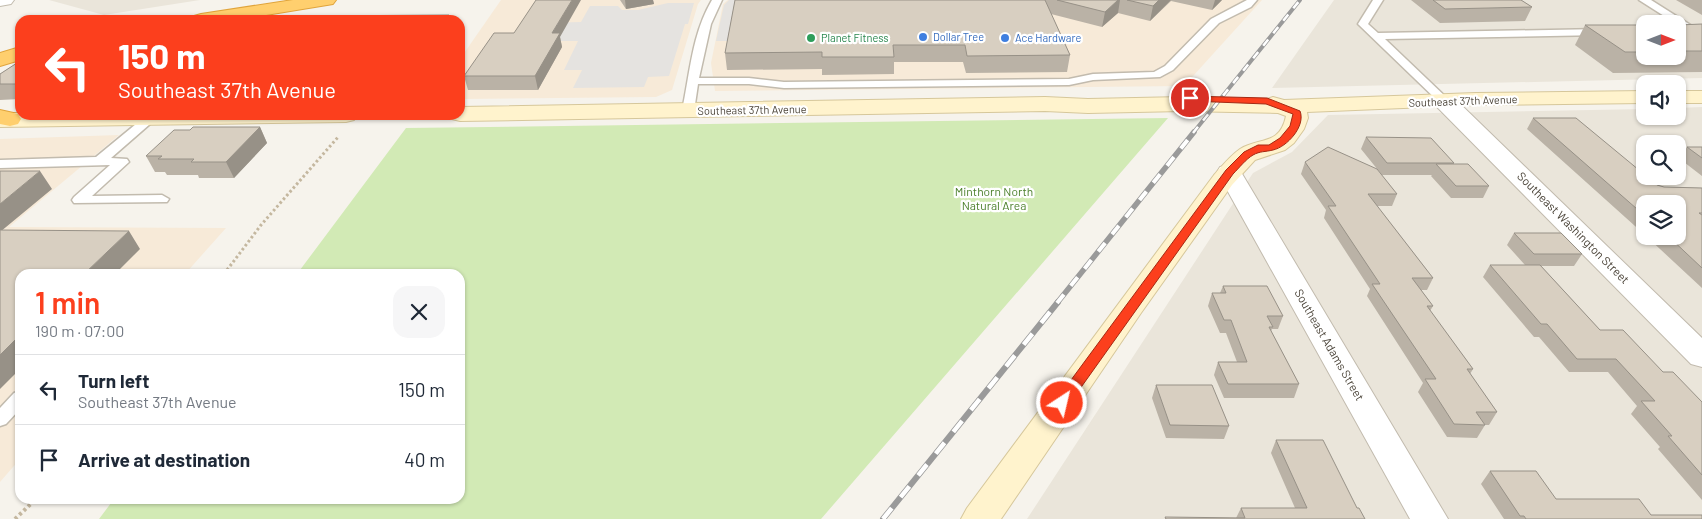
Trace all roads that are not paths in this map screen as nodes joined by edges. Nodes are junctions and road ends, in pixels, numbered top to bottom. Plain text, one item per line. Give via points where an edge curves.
1 (5, 0) edge
2 (327, 0) edge
3 (716, 0) edge
4 (1252, 0) edge
5 (1378, 0) edge
6 (1644, 0) edge
7 (0, 1) edge
8 (233, 15) edge
9 (1668, 15) edge
10 (1686, 26) edge
11 (1686, 31) edge
12 (1616, 32) edge
13 (1376, 36) junction
14 (15, 51) edge
15 (0, 52) edge
16 (15, 53) edge
17 (0, 60) edge
18 (695, 81) junction
19 (1636, 97) edge
20 (1444, 101) junction
21 (1281, 106) junction
22 (688, 111) junction
23 (465, 114) edge
24 (141, 120) edge
25 (294, 120) edge
26 (346, 124) edge
27 (99, 161) junction
28 (0, 164) edge
29 (1229, 172) junction
30 (162, 199) dead end
31 (1702, 356) edge
32 (15, 403) edge
33 (0, 418) edge
34 (980, 519) edge
35 (1429, 519) edge

1 - 7 street
2 - 8 highway
3 - 18 lane via 702,32
4 - 18 lane via 1215,21 1169,68 1156,75 1093,77 1069,82 784,85
5 - 13 lane via 1363,24
6 - 9 lane
10 - 11 lane via 1694,31
12 - 13 lane
13 - 20 lane
14 - 15 highway
16 - 17 highway
18 - 22 lane
19 - 20 street, Southeast 37th Avenue
20 - 21 street, Southeast 37th Avenue
20 - 31 street, Southeast Washington Street
21 - 22 street, Southeast 37th Avenue via 1045,104
21 - 29 street via 1297,113 1295,126 1283,140 1271,148 1247,154
22 - 23 street, Southeast 37th Avenue
24 - 27 lane
25 - 26 street
27 - 28 lane
27 - 30 lane via 122,162 79,200
29 - 34 street
29 - 35 street, Southeast Adams Street
32 - 33 lane

